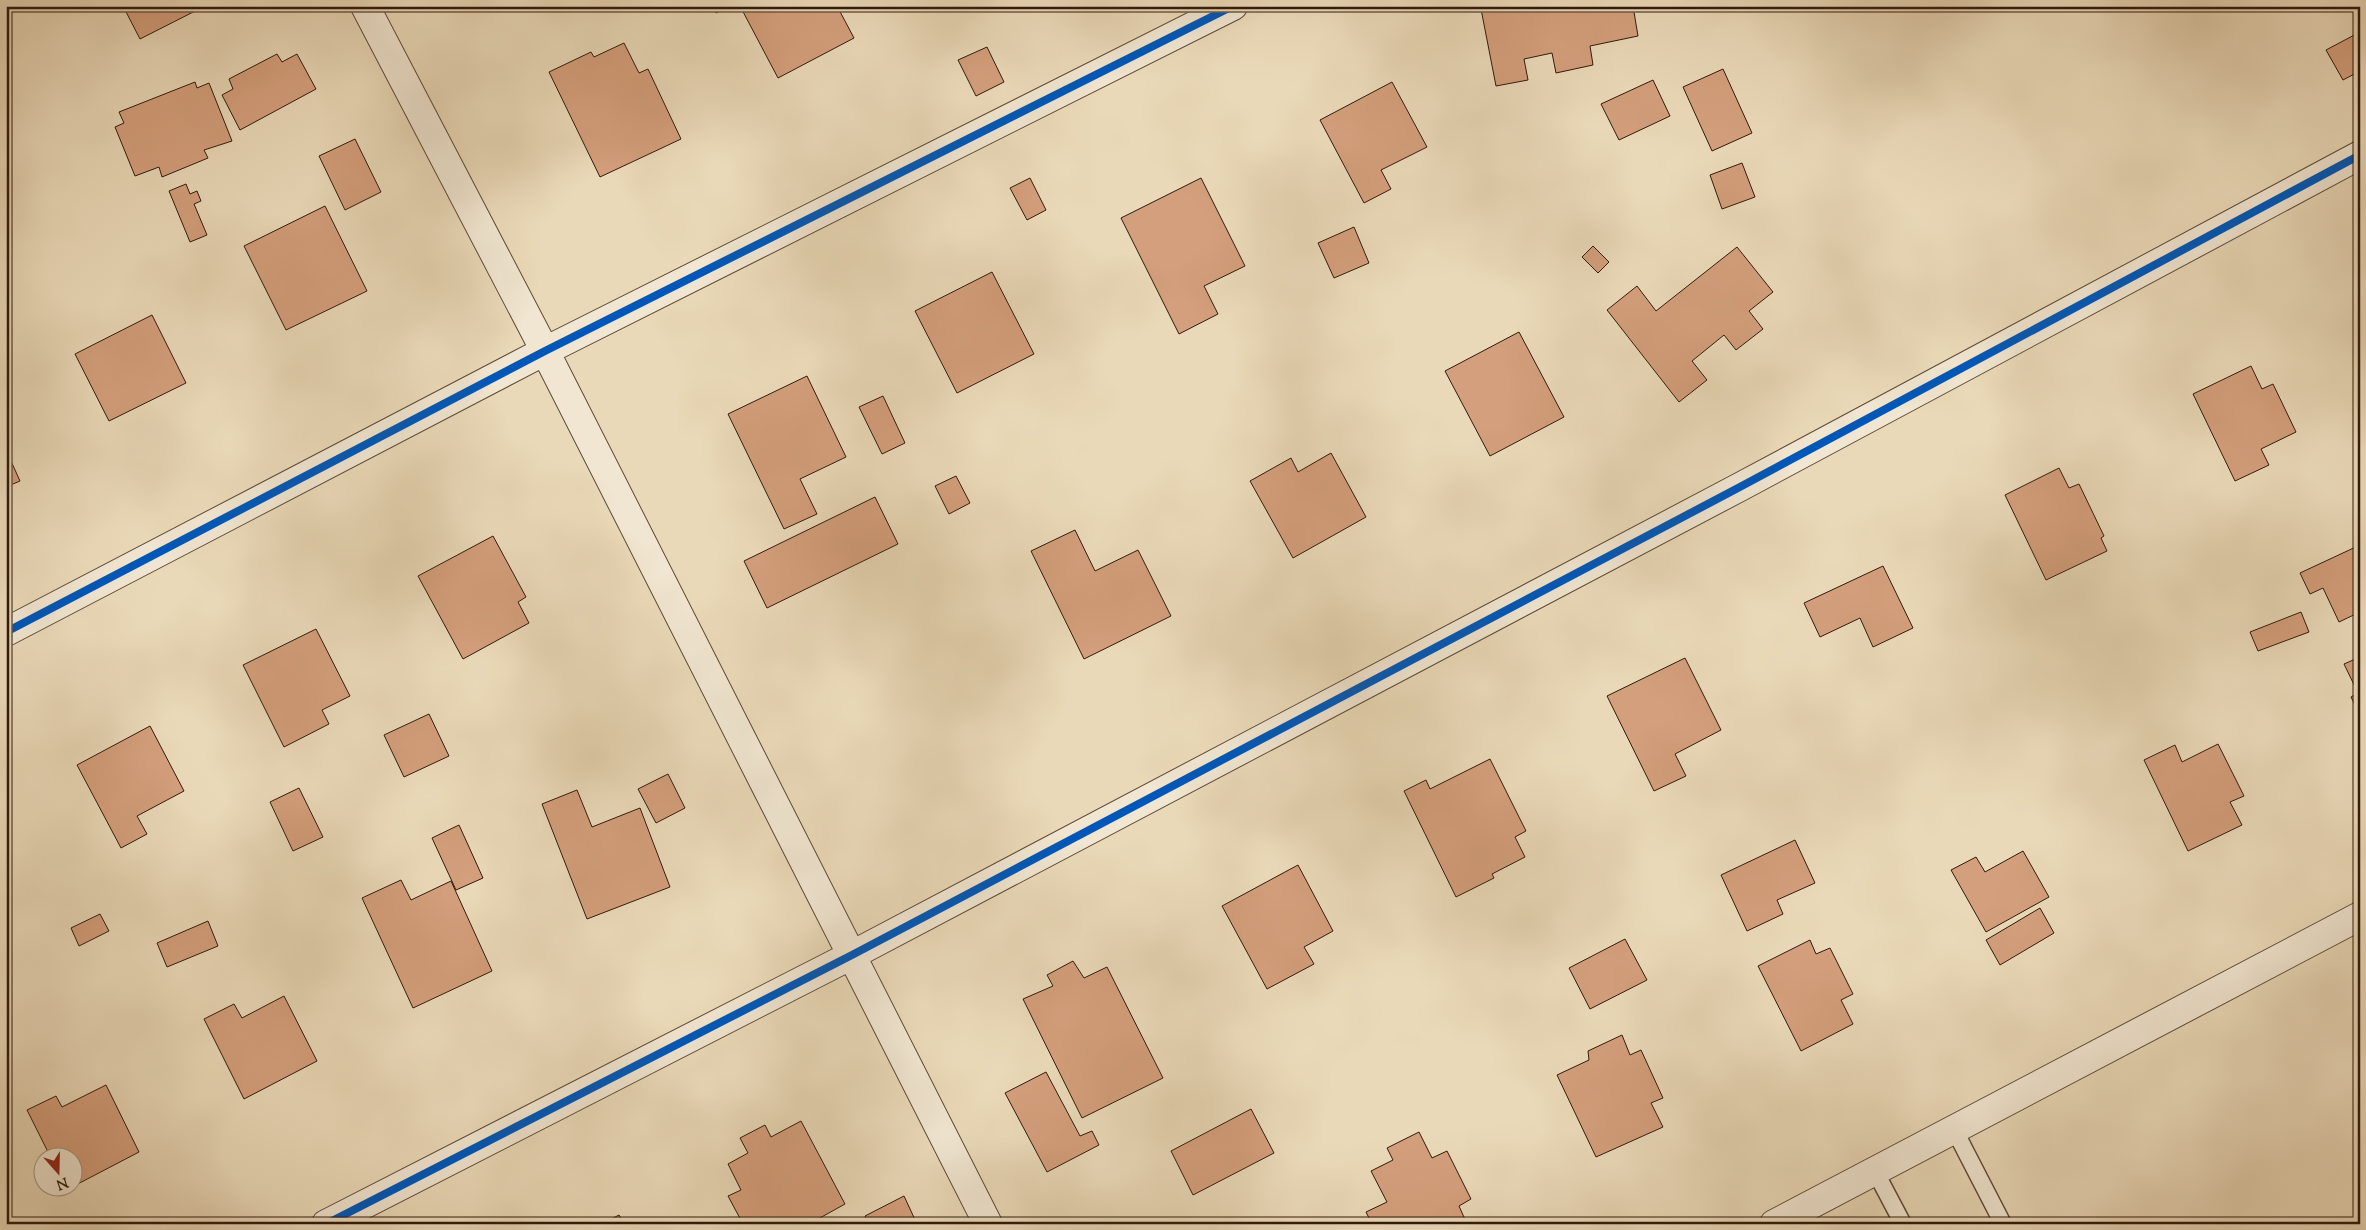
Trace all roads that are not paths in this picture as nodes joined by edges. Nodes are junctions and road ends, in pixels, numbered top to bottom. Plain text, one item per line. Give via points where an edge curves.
1 (365, 6) edge
2 (1232, 6) edge
3 (2360, 155) edge
4 (545, 351) junction
5 (6, 632) edge
6 (2360, 916) edge
7 (852, 955) junction
8 (1954, 1129) junction
9 (1875, 1170) junction
10 (326, 1224) edge
11 (988, 1224) edge
12 (1774, 1224) edge
13 (1903, 1224) edge
14 (2002, 1224) edge

1 - 4 street
2 - 4 street
3 - 7 street
4 - 5 street
4 - 7 street
6 - 8 street
7 - 10 street
7 - 11 street
8 - 9 street
8 - 14 lane
9 - 12 street
9 - 13 lane

